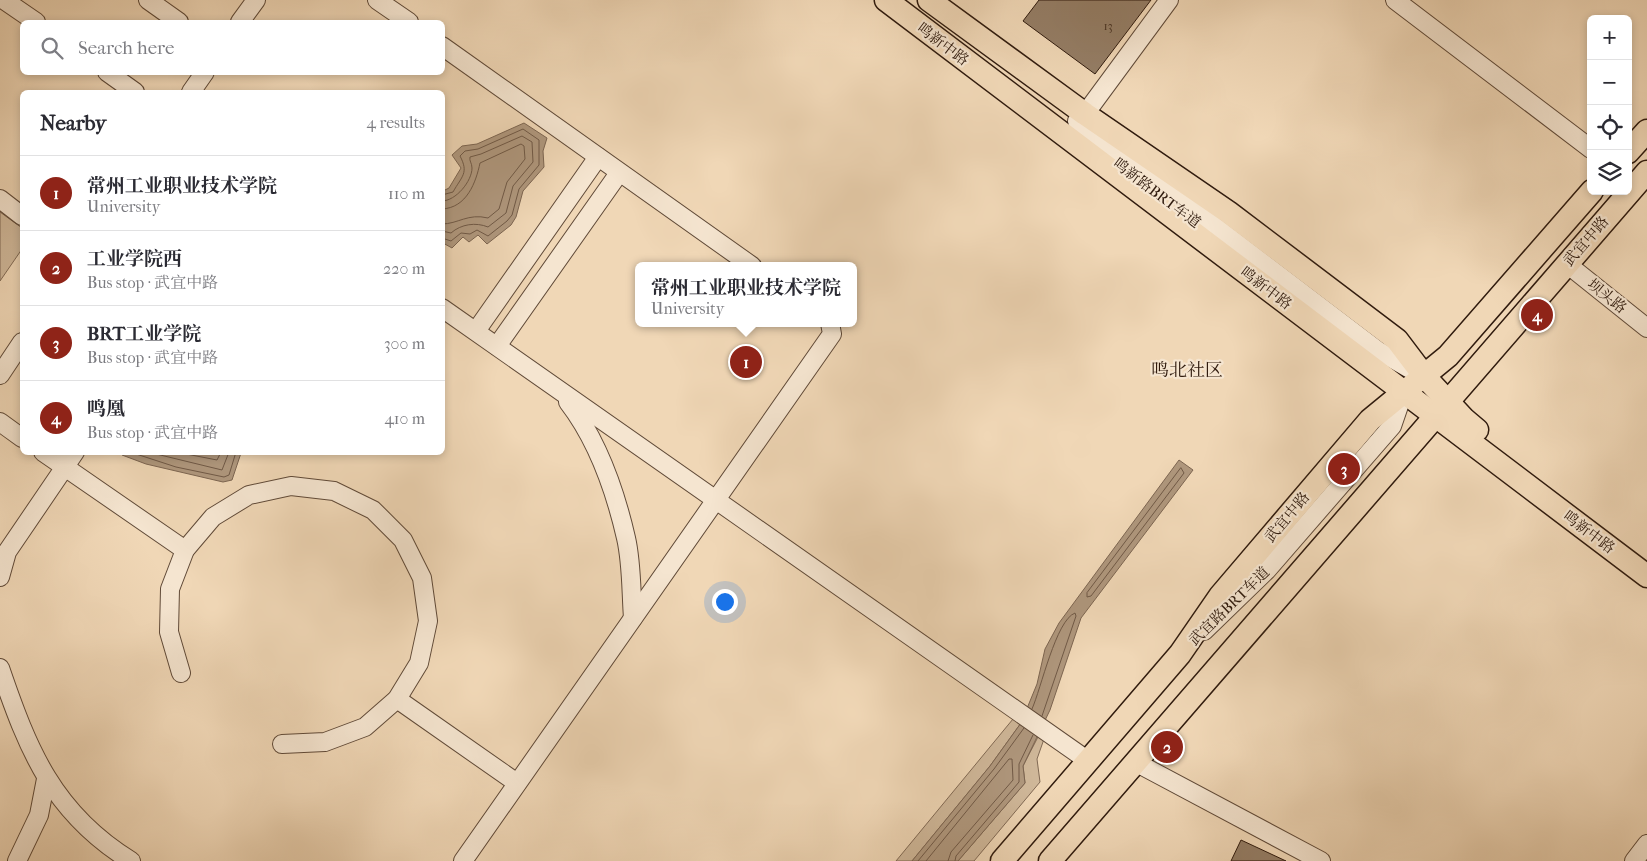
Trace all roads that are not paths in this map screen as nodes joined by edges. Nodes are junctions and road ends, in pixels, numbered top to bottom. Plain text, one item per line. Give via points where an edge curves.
1 (4, 0) edge
2 (148, 0) edge
3 (256, 0) edge
4 (378, 0) edge
5 (886, 0) edge
6 (901, 0) edge
7 (918, 0) edge
8 (930, 0) edge
9 (1169, 0) edge
10 (1395, 0) edge
11 (33, 20) edge
12 (176, 20) edge
13 (241, 20) edge
14 (406, 20) edge
15 (445, 48) edge
16 (111, 75) edge
17 (203, 75) edge
18 (132, 90) edge
19 (192, 90) edge
20 (1085, 114) junction
21 (1647, 131) edge
22 (1587, 146) edge
23 (1630, 150) edge
24 (598, 157) junction
25 (1647, 172) edge
26 (619, 173) junction
27 (1589, 195) edge
28 (0, 199) edge
29 (20, 214) edge
30 (746, 262) edge
31 (1567, 264) junction
32 (445, 310) edge
33 (831, 327) edge
34 (1647, 328) edge
35 (476, 331) junction
36 (20, 345) edge
37 (497, 346) junction
38 (0, 375) edge
39 (1425, 377) junction
40 (556, 388) junction
41 (1405, 393) junction
42 (1442, 408) junction
43 (0, 422) edge
44 (20, 437) edge
45 (47, 455) edge
46 (73, 455) edge
47 (65, 468) junction
48 (716, 500) junction
49 (185, 550) junction
50 (1647, 560) edge
51 (0, 576) edge
52 (1647, 576) edge
53 (633, 618) junction
54 (0, 668) edge
55 (181, 673) dead end
56 (397, 700) junction
57 (282, 744) dead end
58 (1087, 760) junction
59 (1135, 762) junction
60 (46, 779) junction
61 (517, 783) junction
62 (1647, 844) edge
63 (17, 861) edge
64 (131, 861) edge
65 (463, 861) edge
66 (1002, 861) edge
67 (1050, 861) edge
68 (1321, 861) edge
69 (1634, 861) edge

1 - 11 street
2 - 12 street
3 - 13 street
4 - 14 street
5 - 41 main road, 鸣新中路
6 - 41 street, 鸣新路BRT车道 via 1368,352 1402,383
7 - 39 street, 鸣新路BRT车道 via 1376,350
8 - 20 main road, 鸣新中路
9 - 20 street
10 - 22 street
15 - 24 street
16 - 18 street
17 - 19 street
20 - 39 main road, 鸣新中路 via 1228,212 1397,340
21 - 23 main road
24 - 26 street
24 - 35 street
25 - 31 main road, 武宜中路
26 - 30 street
26 - 37 street
27 - 39 main road, 武宜中路 via 1448,356
28 - 29 street
31 - 34 street, 坝头路
31 - 42 main road, 武宜中路
32 - 35 street
33 - 48 street via 832,334
35 - 37 street
36 - 38 street
37 - 40 street
39 - 41 main road, 武宜中路
39 - 42 main road, 鸣新中路
40 - 48 street
40 - 53 street via 583,422 607,473 626,540
41 - 42 main road, 鸣新中路
41 - 58 main road, 武宜中路 via 1370,420 1220,596 1180,654
42 - 50 main road, 鸣新中路 via 1473,426
42 - 52 main road, 鸣新中路
42 - 59 main road, 武宜中路
43 - 44 street
45 - 47 street
46 - 47 street
47 - 49 street
47 - 51 street via 8,552
48 - 53 street
48 - 58 street
49 - 55 street via 170,590 169,615 169,632
49 - 56 street via 213,517 249,495 291,486 334,491 372,510 403,540 422,578 426,604 428,621 419,663
53 - 61 street
54 - 60 street via 22,730
56 - 57 street via 365,727 325,742
56 - 61 street
58 - 66 main road, 武宜中路
59 - 67 main road, 武宜中路
59 - 68 street
60 - 63 street via 39,815
60 - 64 street via 77,818 115,852
61 - 65 street
62 - 69 street

